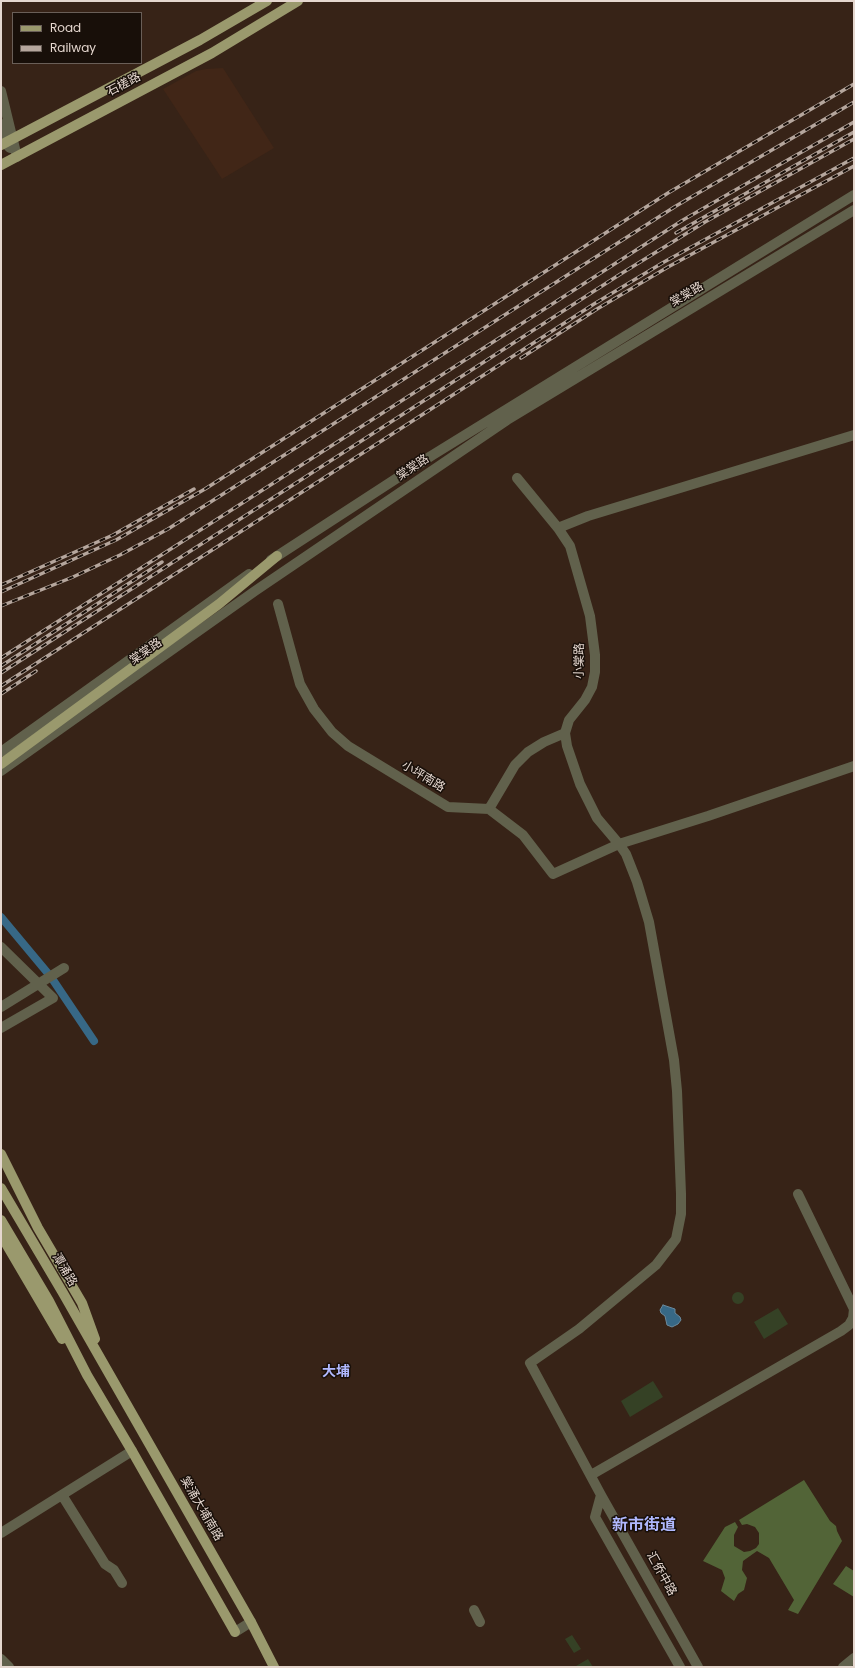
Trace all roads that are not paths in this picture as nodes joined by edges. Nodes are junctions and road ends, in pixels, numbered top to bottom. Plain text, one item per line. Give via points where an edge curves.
1 (267, 1) edge
2 (298, 1) edge
3 (1, 91) edge
4 (1, 124) edge
5 (6, 142) edge
6 (17, 157) junction
7 (1, 165) edge
8 (854, 195) edge
9 (854, 210) edge
10 (854, 435) edge
11 (517, 478) dead end
12 (558, 528) junction
13 (277, 556) junction
14 (278, 604) dead end
15 (565, 733) junction
16 (1, 752) edge
17 (1, 764) edge
18 (854, 766) edge
19 (1, 771) edge
20 (489, 809) junction
21 (619, 844) junction
22 (1, 947) edge
23 (64, 968) dead end
24 (39, 984) junction
25 (1, 1007) edge
26 (2, 1026) edge
27 (1, 1154) edge
28 (1, 1182) edge
29 (1, 1188) edge
30 (798, 1194) dead end
31 (10, 1204) junction
32 (1, 1220) edge
33 (1, 1236) edge
34 (854, 1309) edge
35 (104, 1365) junction
36 (87, 1375) junction
37 (132, 1451) junction
38 (591, 1475) junction
39 (62, 1495) junction
40 (601, 1495) junction
41 (1, 1533) edge
42 (122, 1583) dead end
43 (474, 1610) dead end
44 (251, 1622) junction
45 (480, 1622) dead end
46 (235, 1632) joint
47 (854, 1658) edge
48 (1, 1659) edge
49 (9, 1667) edge
50 (274, 1667) edge
51 (680, 1667) edge
52 (698, 1667) edge
53 (843, 1667) edge

1 - 5 main road, 石槎路 via 195,43
2 - 6 main road, 石槎路 via 212,53
3 - 5 street
4 - 5 street
5 - 6 street
6 - 7 main road, 石槎路
8 - 13 street, 棠棠路 via 437,452
9 - 19 street, 棠棠路 via 507,420 255,591
10 - 12 street via 588,516
11 - 12 street, 小棠路
12 - 15 street, 小棠路 via 570,546 586,600 595,655 592,687 569,720
13 - 16 street, 棠棠路 via 223,591
13 - 17 main road via 219,604
14 - 20 street, 小坪南路 via 300,684 314,709 332,732 348,746 448,807
15 - 20 street via 528,752 515,765
15 - 21 street via 580,784 596,818
18 - 21 street
20 - 21 street via 523,835 553,874
21 - 38 street, 汇侨中路 via 633,869 649,922 674,1060 681,1194 676,1239 656,1265 579,1329 530,1362
22 - 24 street
23 - 24 street
24 - 25 street
24 - 26 street via 53,998
27 - 35 main road via 38,1228 82,1302
28 - 31 main road
29 - 31 main road, 潭涌路
30 - 34 street
31 - 35 main road, 潭涌路
32 - 36 main road via 49,1301
33 - 36 main road via 55,1328
34 - 38 street via 849,1325 841,1331
35 - 44 main road, 棠涌大埔南路
36 - 37 main road
37 - 39 street
37 - 46 main road
38 - 40 street, 汇侨中路
39 - 41 street
39 - 42 street via 105,1564 114,1570
40 - 51 street via 595,1517
40 - 52 street, 汇侨中路
43 - 45 street
44 - 46 street
44 - 50 main road, 棠涌大埔南路
47 - 53 street
48 - 49 street

